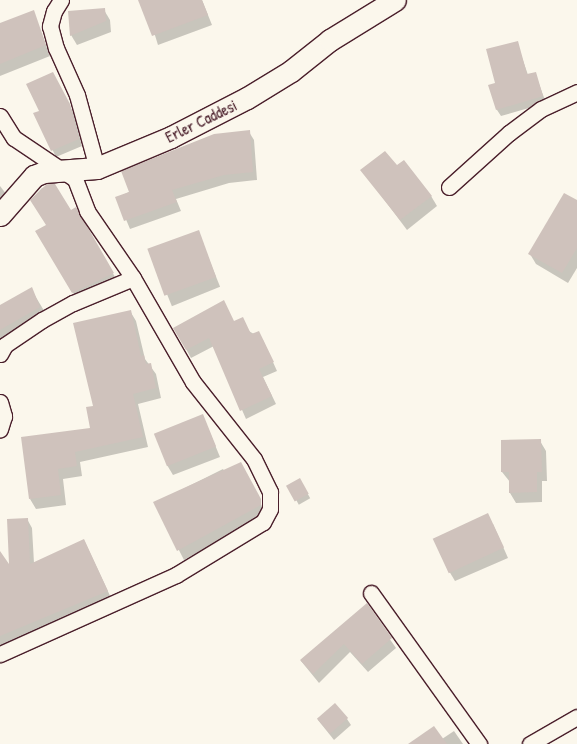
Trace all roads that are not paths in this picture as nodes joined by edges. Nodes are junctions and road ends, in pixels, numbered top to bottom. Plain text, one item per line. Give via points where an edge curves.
1 (61, 0) edge
2 (395, 0) edge
3 (576, 95) edge
4 (0, 116) edge
5 (98, 168) junction
6 (66, 172) junction
7 (449, 187) dead end
8 (0, 215) edge
9 (133, 278) junction
10 (0, 354) edge
11 (0, 402) edge
12 (0, 430) edge
13 (371, 593) dead end
14 (0, 654) edge
15 (577, 716) edge
16 (479, 744) edge
17 (530, 744) edge

1 - 5 street via 54,10 50,26 77,95
2 - 5 street, Erler Caddesi via 247,98 171,137
3 - 7 street via 541,109
4 - 6 street via 14,138
5 - 6 street, Erler Caddesi
6 - 8 street, Erler Caddesi via 44,172 34,176
6 - 9 street via 75,179 87,210
9 - 10 street via 42,320 5,345
9 - 14 street via 193,382 254,459 270,492 270,509 263,522 176,575
11 - 12 street via 4,416
13 - 16 street
15 - 17 street

